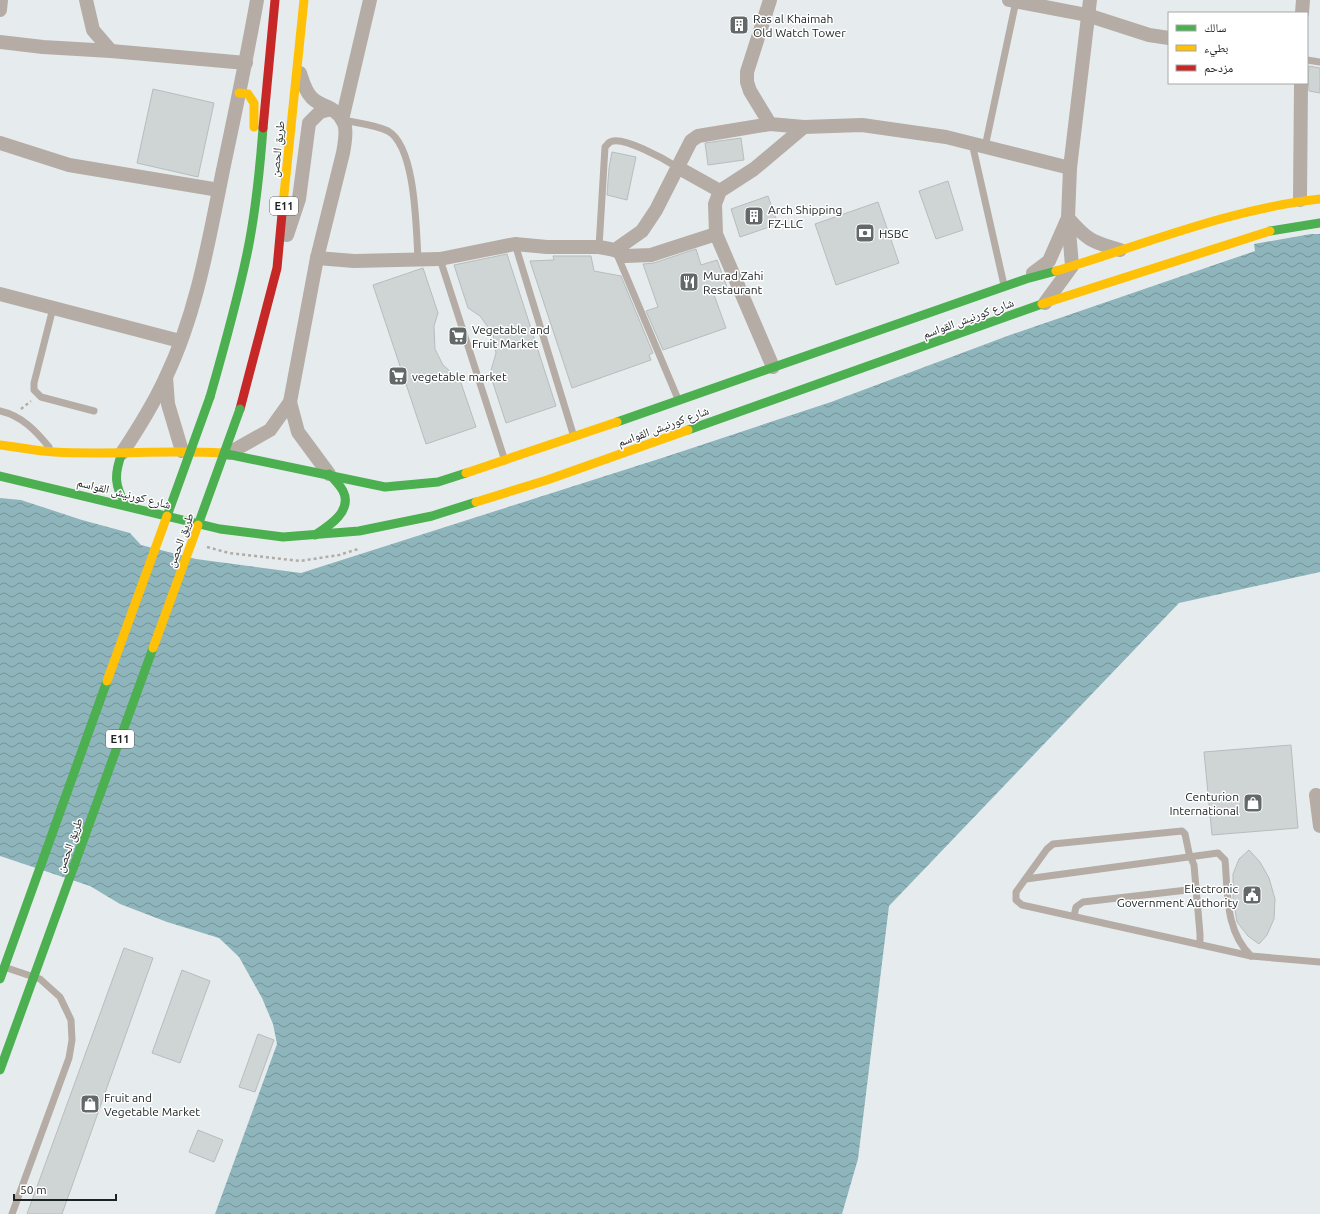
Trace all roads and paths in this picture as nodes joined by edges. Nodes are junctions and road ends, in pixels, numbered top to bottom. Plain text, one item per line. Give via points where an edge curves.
1 (1, 0) edge
2 (86, 0) edge
3 (257, 0) edge
4 (275, 0) edge
5 (304, 0) edge
6 (370, 0) edge
7 (770, 0) edge
8 (1090, 0) edge
9 (1303, 0) edge
10 (1012, 1) edge
11 (0, 10) edge
12 (1302, 12) edge
13 (1087, 15) junction
14 (1168, 38) edge
15 (0, 42) edge
16 (112, 51) junction
17 (1308, 60) edge
18 (1320, 62) edge
19 (246, 63) junction
20 (298, 68) junction
21 (1301, 84) edge
22 (239, 93) junction
23 (331, 109) junction
24 (342, 120) junction
25 (770, 124) junction
26 (804, 127) junction
27 (0, 143) edge
28 (972, 143) junction
29 (985, 147) junction
30 (677, 167) junction
31 (1070, 168) junction
32 (249, 177) dead end
33 (219, 190) junction
34 (720, 191) junction
35 (1320, 199) edge
36 (1300, 200) junction
37 (1068, 218) junction
38 (1320, 223) edge
39 (716, 234) junction
40 (515, 244) junction
41 (599, 247) junction
42 (615, 250) junction
43 (1120, 250) junction
44 (318, 258) junction
45 (418, 259) junction
46 (440, 259) junction
47 (1072, 266) junction
48 (277, 268) junction
49 (1026, 279) junction
50 (1005, 287) junction
51 (0, 294) edge
52 (1044, 303) junction
53 (53, 308) junction
54 (224, 309) dead end
55 (180, 341) junction
56 (773, 367) junction
57 (166, 377) junction
58 (38, 395) junction
59 (210, 397) junction
60 (678, 400) junction
61 (290, 402) junction
62 (0, 411) edge
63 (94, 411) dead end
64 (13, 416) junction
65 (574, 437) junction
66 (0, 445) edge
67 (182, 451) junction
68 (53, 452) junction
69 (122, 453) junction
70 (229, 453) junction
71 (505, 461) junction
72 (329, 474) junction
73 (0, 476) edge
74 (128, 506) junction
75 (313, 536) junction
76 (1316, 795) dead end
77 (1320, 826) edge
78 (1190, 856) junction
79 (1026, 879) junction
80 (1196, 889) junction
81 (1074, 916) junction
82 (1200, 945) junction
83 (1251, 956) junction
84 (1320, 962) edge
85 (0, 966) edge
86 (0, 979) edge
87 (0, 1070) edge
88 (12, 1214) edge

1 - 11 street
2 - 16 street via 93,30
3 - 19 street
4 - 59 main road, طريق الحصن / E11 via 258,183 248,248 234,312
5 - 20 main road, طريق الحصن / E11
6 - 24 street
7 - 25 street via 746,82
8 - 13 street
9 - 12 street
10 - 13 street
10 - 29 lane
13 - 14 street via 1149,35
13 - 31 street
15 - 16 street via 43,48
16 - 19 street
17 - 18 lane
19 - 22 street
20 - 23 street via 309,95
20 - 48 main road, طريق الحصن / E11
21 - 36 street
22 - 32 main road via 248,94 254,103 255,118
22 - 33 street
23 - 24 street via 340,115
23 - 48 street via 320,112 309,123 299,198
24 - 44 street via 346,139
24 - 45 lane via 387,130 400,144 411,172
25 - 26 street
25 - 30 street via 698,136 691,141
26 - 28 street via 862,125
26 - 34 street via 754,169
27 - 33 street via 69,165
28 - 29 street
28 - 50 lane
29 - 31 street
30 - 34 street
30 - 41 lane via 657,154 618,140 610,142 606,147
30 - 42 street via 656,210 642,231
31 - 37 street
33 - 55 street via 204,263
34 - 39 street via 716,204
35 - 36 main road, شارع كورنيش القواسم
36 - 43 main road, شارع كورنيش القواسم via 1241,212
37 - 43 street via 1093,242
37 - 47 street
37 - 49 street via 1049,261
38 - 52 main road, شارع كورنيش القواسم via 1266,232
39 - 42 street via 651,255 626,256
39 - 56 street
40 - 41 street
40 - 46 street
40 - 65 lane
41 - 42 street
42 - 60 lane
43 - 47 main road, شارع كورنيش القواسم
44 - 45 street via 354,261
44 - 61 street
45 - 46 street
46 - 71 lane
47 - 49 main road, شارع كورنيش القواسم
47 - 52 street
48 - 87 main road, طريق الحصن / E11, bridge via 240,409
49 - 50 main road, شارع كورنيش القواسم
50 - 56 main road, شارع كورنيش القواسم
51 - 53 street
52 - 75 main road, شارع كورنيش القواسم via 518,489 432,516 359,531
53 - 55 street
53 - 58 lane via 34,384 34,390
54 - 59 main road
55 - 57 street
56 - 60 main road, شارع كورنيش القواسم
57 - 67 street via 168,404
57 - 69 street via 136,433
58 - 63 lane
58 - 64 path
59 - 86 main road, طريق الحصن / E11, bridge
60 - 65 main road, شارع كورنيش القواسم
61 - 70 street via 270,430
61 - 72 street via 298,432
62 - 64 lane
64 - 68 lane via 38,433
65 - 71 main road, شارع كورنيش القواسم
66 - 68 main road, شارع كورنيش القواسم
67 - 69 main road, شارع كورنيش القواسم
67 - 70 main road, شارع كورنيش القواسم
68 - 69 main road, شارع كورنيش القواسم
69 - 74 main road via 114,478 117,492
70 - 72 main road, شارع كورنيش القواسم
71 - 72 main road, شارع كورنيش القواسم via 438,482 385,487
72 - 75 main road via 343,492 342,513 332,524
73 - 74 main road, شارع كورنيش القواسم
74 - 75 main road, شارع كورنيش القواسم via 220,529 283,537
76 - 77 street
78 - 79 lane
78 - 79 lane via 1182,831 1058,844 1047,848
78 - 80 lane via 1194,865
78 - 83 lane via 1216,853 1224,858 1231,923 1236,938
79 - 81 lane via 1016,892 1016,900 1019,903
80 - 81 lane via 1083,902 1076,907
80 - 82 lane
81 - 82 lane
82 - 83 lane
83 - 84 lane
85 - 88 lane via 40,979 60,998 71,1020 72,1040 69,1058

